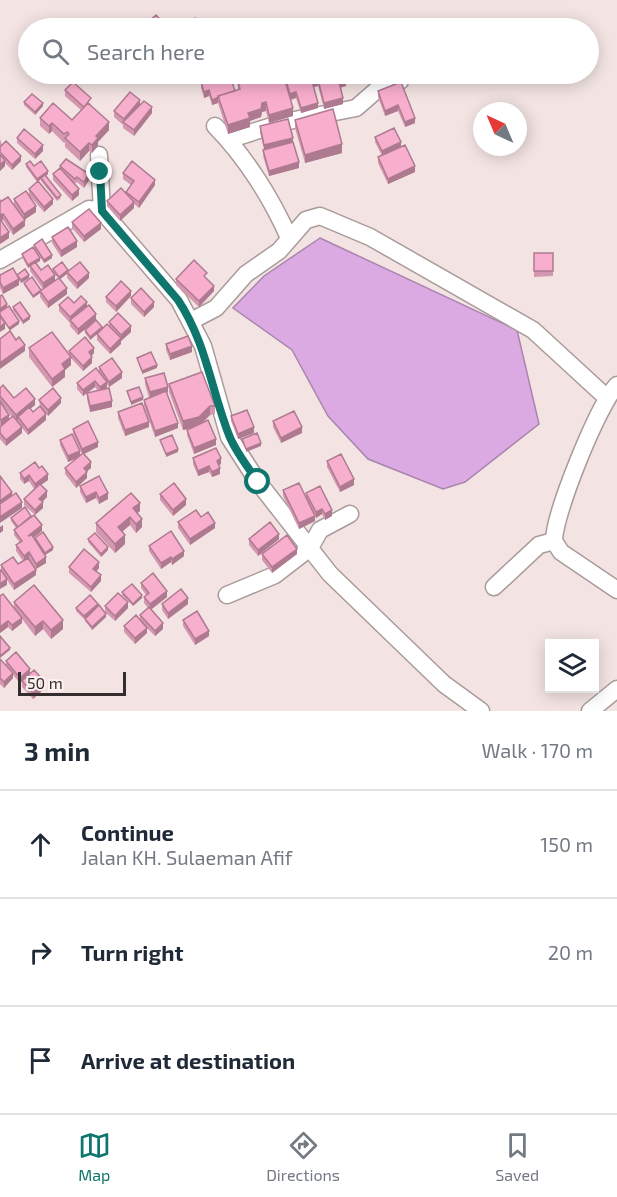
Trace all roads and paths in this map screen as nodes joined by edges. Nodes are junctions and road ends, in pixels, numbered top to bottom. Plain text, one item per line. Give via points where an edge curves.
1 (391, 84) edge
2 (215, 126) dead end
3 (228, 140) junction
4 (99, 155) dead end
5 (102, 211) junction
6 (289, 238) junction
7 (0, 260) edge
8 (191, 321) junction
9 (612, 392) edge
10 (350, 514) dead end
11 (554, 541) junction
12 (310, 548) junction
13 (494, 587) dead end
14 (617, 590) edge
15 (227, 595) dead end
16 (617, 689) edge
17 (482, 711) edge
18 (590, 711) edge

1 - 3 street via 379,88 356,108 293,120
2 - 3 street
3 - 6 street
4 - 5 street
5 - 7 street via 89,209
5 - 8 street via 178,300
6 - 8 street via 279,251 246,274 216,308
6 - 9 street via 306,220 321,216 370,237 533,330
8 - 12 street via 203,346 229,437 258,482
9 - 11 street via 564,501
10 - 12 street via 320,530
11 - 13 street via 539,545
11 - 14 street via 561,552
12 - 15 street via 267,579
12 - 17 street via 330,574 444,684
16 - 18 street

